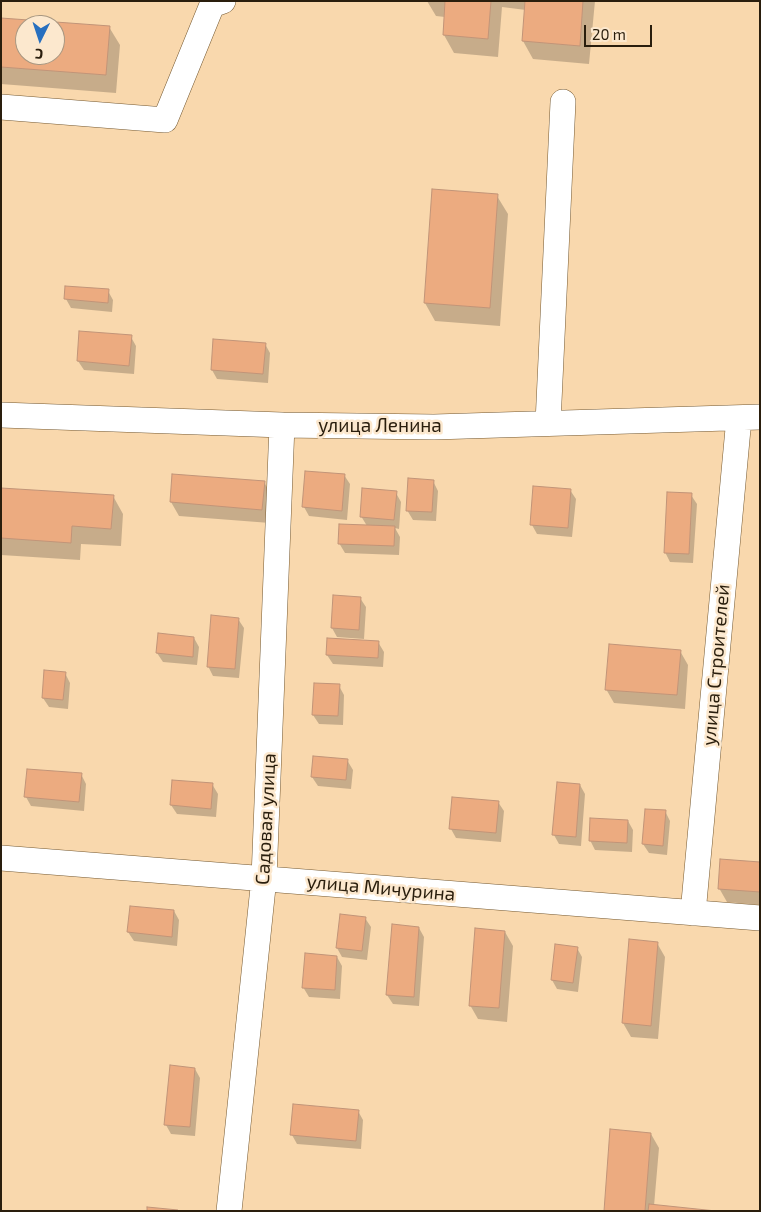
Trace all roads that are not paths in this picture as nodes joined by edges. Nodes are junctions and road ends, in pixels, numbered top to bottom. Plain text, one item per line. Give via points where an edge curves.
1 (224, 1) edge
2 (564, 102) dead end
3 (1, 107) edge
4 (1, 415) edge
5 (749, 418) edge
6 (548, 424) junction
7 (282, 425) junction
8 (1, 858) edge
9 (264, 878) junction
10 (693, 913) junction
11 (760, 918) edge
12 (229, 1211) edge

1 - 3 street via 212,5 165,120
2 - 6 street
4 - 7 street, улица Ленина
5 - 6 street, улица Ленина
5 - 10 street, улица Строителей
6 - 7 street, улица Ленина via 434,427
7 - 9 street, Садовая улица
8 - 9 street, улица Мичурина
9 - 10 street, улица Мичурина
9 - 12 street, Садовая улица
10 - 11 street, улица Мичурина

